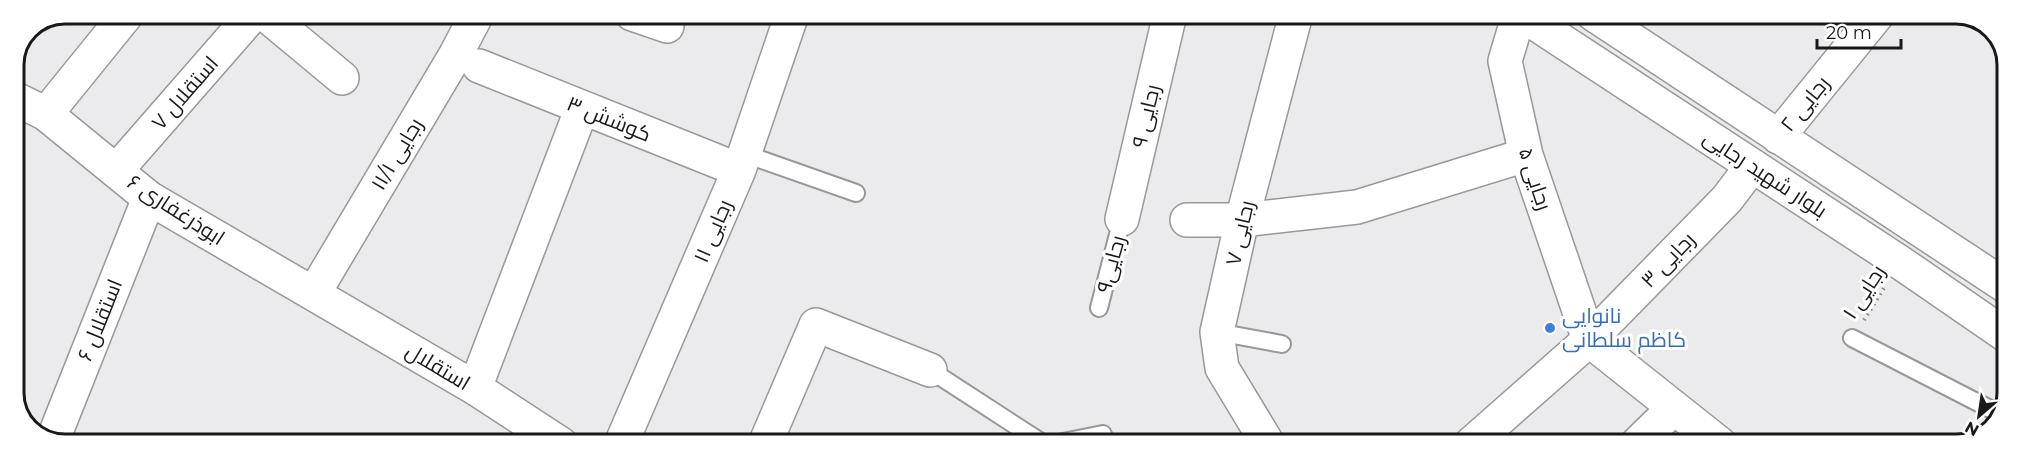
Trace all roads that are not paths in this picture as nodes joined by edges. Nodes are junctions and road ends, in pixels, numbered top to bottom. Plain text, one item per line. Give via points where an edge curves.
1 (119, 24) edge
2 (244, 24) edge
3 (277, 24) edge
4 (472, 24) edge
5 (661, 24) edge
6 (789, 24) edge
7 (1168, 24) edge
8 (1293, 24) edge
9 (1517, 24) edge
10 (1608, 24) edge
11 (1870, 24) edge
12 (667, 26) dead end
13 (1565, 26) edge
14 (479, 66) dead end
15 (342, 78) dead end
16 (24, 103) edge
17 (582, 108) junction
18 (46, 114) junction
19 (1778, 137) junction
20 (1526, 155) junction
21 (742, 162) junction
22 (1752, 166) junction
23 (116, 171) junction
24 (856, 193) dead end
25 (149, 198) junction
26 (1122, 219) joint
27 (1188, 220) dead end
28 (1242, 220) junction
29 (1997, 280) edge
30 (314, 293) junction
31 (1099, 308) dead end
32 (1997, 329) edge
33 (1217, 332) junction
34 (1852, 338) road end
35 (1589, 340) junction
36 (1282, 344) dead end
37 (930, 370) joint
38 (475, 388) junction
39 (1674, 408) junction
40 (1993, 411) edge
41 (56, 433) edge
42 (545, 434) edge
43 (625, 434) edge
44 (769, 434) edge
45 (1029, 434) edge
46 (1262, 434) edge
47 (1482, 434) edge
48 (1647, 434) edge
49 (1707, 434) edge

1 - 18 street
2 - 23 street, استقلال ۷
3 - 15 street
4 - 30 street, رجایی ۱۱/۱
5 - 12 street
6 - 21 street, رجایی ۱۱
7 - 26 street, رجایی ۹
8 - 28 street, رجایی ۷
9 - 20 street, رجایی ۵ via 1505,61
10 - 19 street, بلوار شهید رجایی
11 - 19 street, رجایی ۲
13 - 22 street, بلوار شهید رجایی
14 - 17 street, کوشش ۳
16 - 18 street, ابوذرغفاری ۶
17 - 21 street, کوشش ۳
17 - 38 street
18 - 23 street, ابوذرغفاری ۶
19 - 29 street, بلوار شهید رجایی
20 - 28 street via 1357,207
20 - 35 street, رجایی ۵
21 - 24 lane
21 - 43 street, رجایی ۱۱
22 - 32 street, بلوار شهید رجایی
22 - 35 street, رجایی ۳ via 1727,199
23 - 25 street, ابوذرغفاری ۶
25 - 30 street, ابوذرغفاری ۶
25 - 41 street, استقلال ۶
26 - 31 lane, رجایی۹
27 - 28 street
28 - 33 street, رجایی ۷
30 - 38 street, استقلال
33 - 36 lane
33 - 46 street, رجایی ۷ via 1222,368
34 - 40 lane
35 - 39 street
35 - 47 street, رجایی ۳
37 - 44 street via 816,325
37 - 45 lane
38 - 42 street, استقلال
39 - 48 street
39 - 49 street

